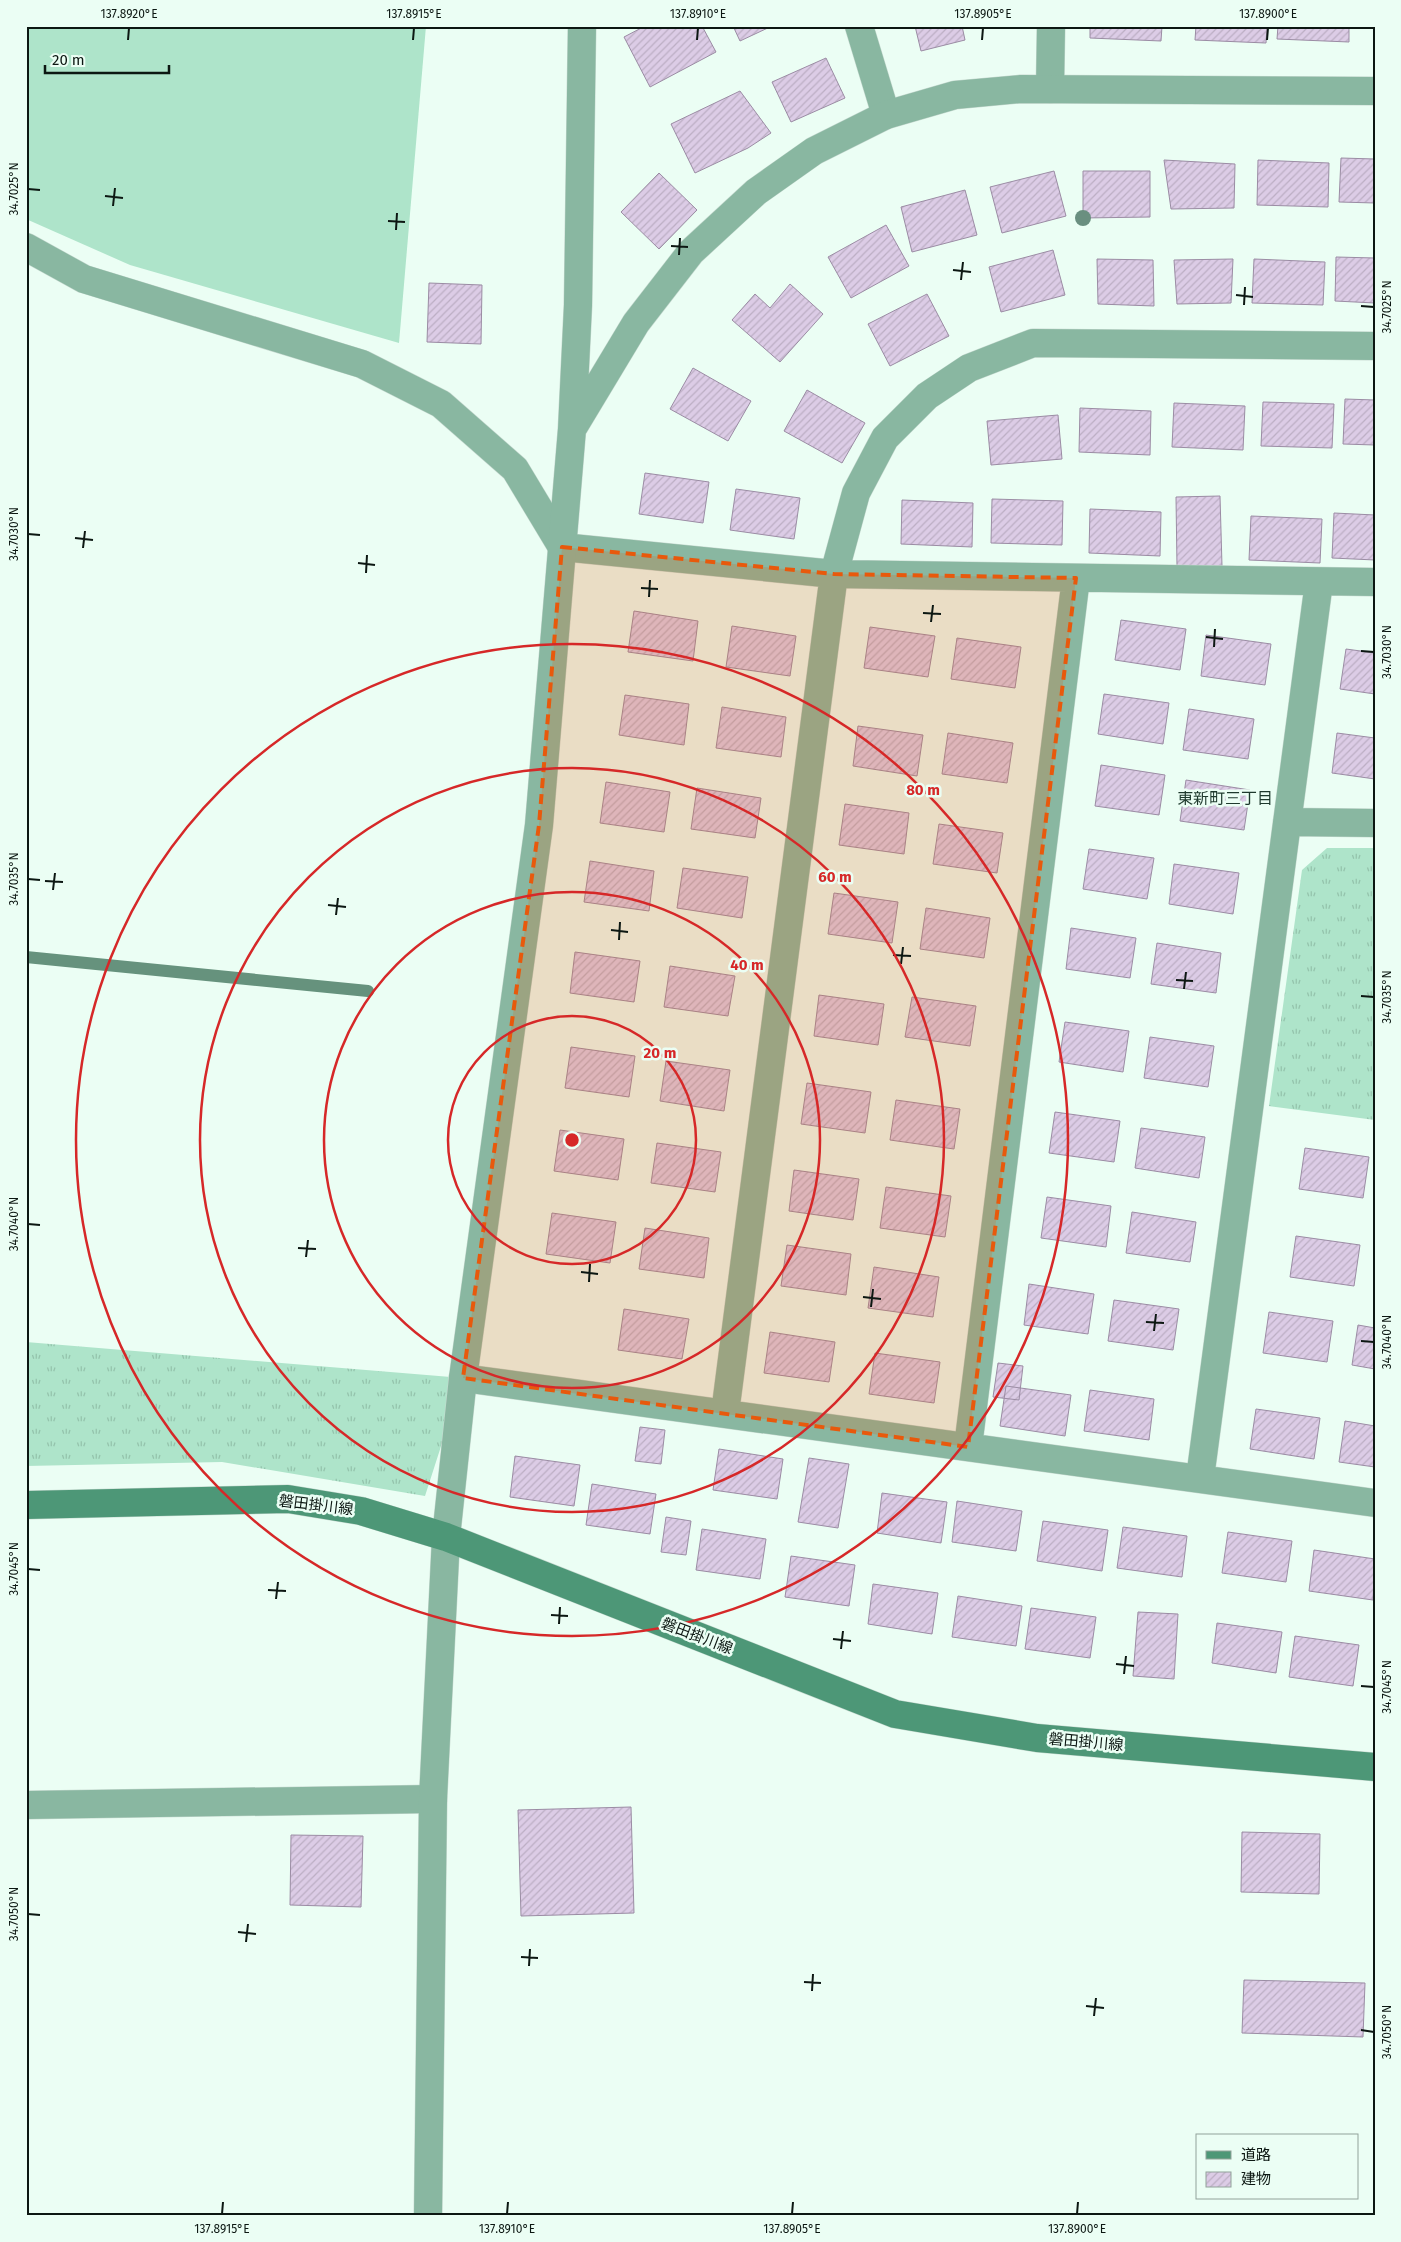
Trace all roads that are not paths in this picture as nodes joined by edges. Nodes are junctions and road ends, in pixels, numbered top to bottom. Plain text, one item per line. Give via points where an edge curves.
1 (582, 26) edge
2 (859, 26) edge
3 (1051, 26) edge
4 (1050, 88) junction
5 (1375, 91) edge
6 (886, 115) junction
7 (26, 247) edge
8 (1375, 346) edge
9 (572, 430) junction
10 (562, 547) junction
11 (834, 574) junction
12 (1076, 578) junction
13 (1319, 582) junction
14 (1375, 582) edge
15 (1287, 822) junction
16 (1375, 823) edge
17 (463, 1378) junction
18 (725, 1413) junction
19 (968, 1447) junction
20 (1200, 1478) junction
21 (1375, 1503) edge
22 (26, 1505) edge
23 (446, 1537) junction
24 (1375, 1768) edge
25 (433, 1799) junction
26 (26, 1805) edge
27 (428, 2216) edge

1 - 9 street via 578,295
2 - 6 street
3 - 4 street
4 - 5 street
4 - 6 street via 955,95
6 - 9 street via 814,151 763,187 691,252 636,323
7 - 10 street via 84,278 362,364 441,404 515,469
8 - 11 street via 1033,343 970,368 927,396 885,438 856,493
9 - 10 street
10 - 11 street
10 - 17 street via 539,824
11 - 12 street
11 - 18 street
12 - 13 street
12 - 19 street
13 - 14 street
13 - 15 street
15 - 16 street
15 - 20 street
17 - 18 street
17 - 23 street
18 - 19 street
19 - 20 street
20 - 21 street
22 - 23 main road, 磐田掛川線 via 288,1499 361,1510
23 - 24 main road, 磐田掛川線 via 895,1714 1037,1738
23 - 25 street
25 - 26 street
25 - 27 street

